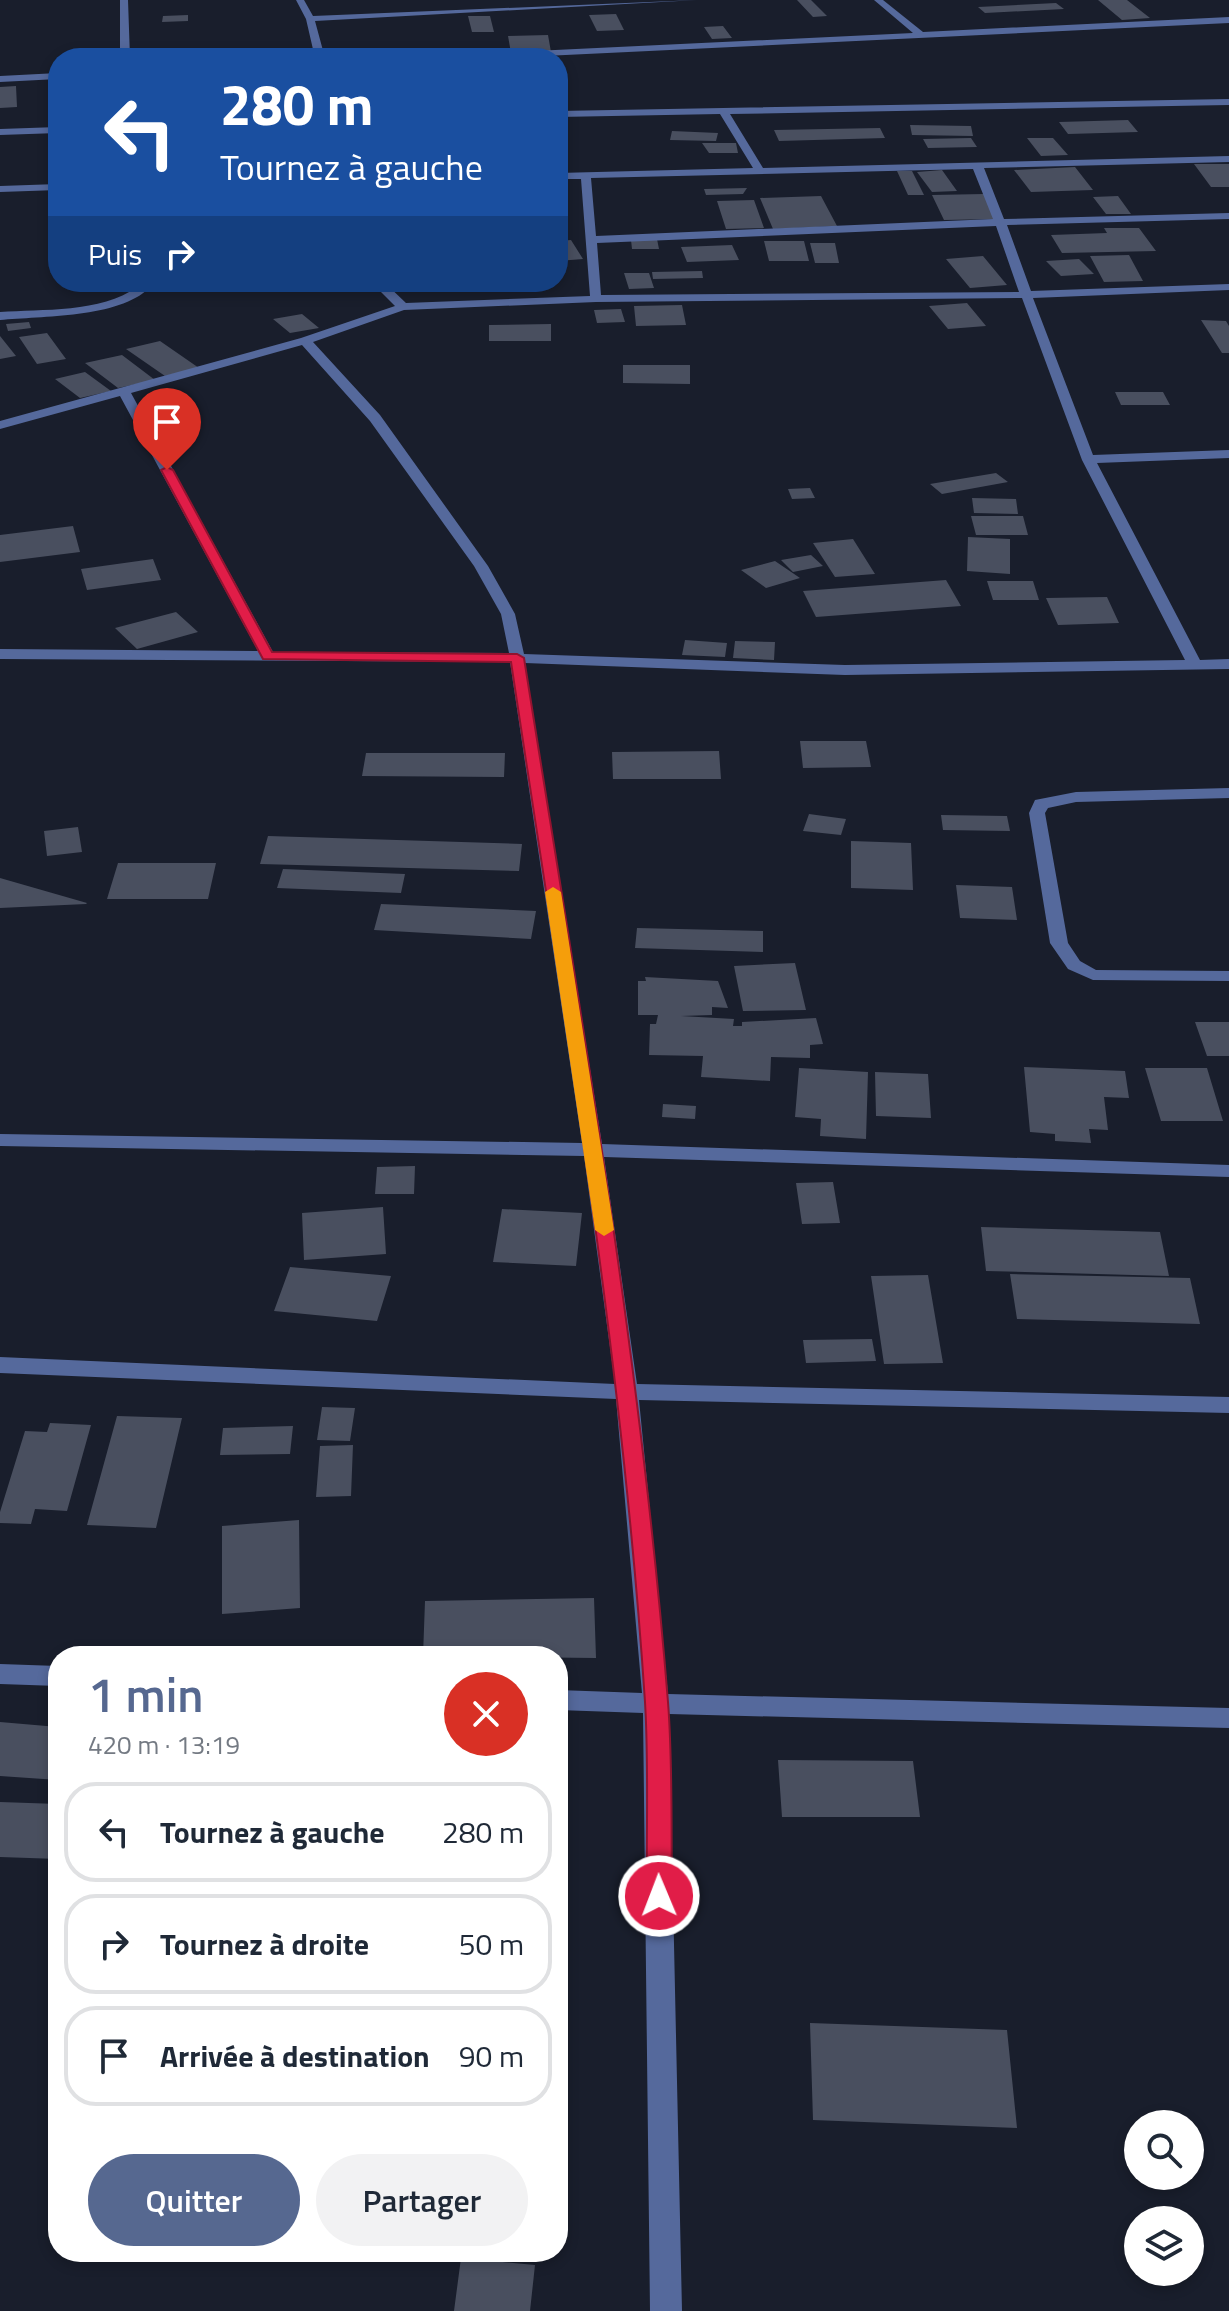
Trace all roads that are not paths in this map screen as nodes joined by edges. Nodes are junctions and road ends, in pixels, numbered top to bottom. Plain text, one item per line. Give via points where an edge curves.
1 (124, 0) edge
2 (300, 0) edge
3 (693, 0) edge
4 (878, 0) edge
5 (310, 19) junction
6 (1229, 20) edge
7 (922, 36) junction
8 (125, 48) edge
9 (317, 48) edge
10 (568, 53) edge
11 (48, 77) edge
12 (0, 79) edge
13 (1229, 102) edge
14 (723, 111) junction
15 (568, 114) edge
16 (48, 130) edge
17 (0, 132) edge
18 (1229, 159) edge
19 (977, 165) junction
20 (759, 169) junction
21 (586, 175) junction
22 (568, 176) edge
23 (43, 187) junction
24 (48, 187) edge
25 (0, 189) edge
26 (48, 192) edge
27 (1229, 216) edge
28 (1002, 222) junction
29 (591, 240) junction
30 (1229, 287) edge
31 (140, 292) edge
32 (387, 292) edge
33 (1025, 295) junction
34 (596, 299) junction
35 (403, 307) junction
36 (0, 316) edge
37 (305, 341) junction
38 (124, 391) junction
39 (0, 425) edge
40 (1229, 454) edge
41 (1089, 459) junction
42 (0, 654) edge
43 (268, 656) junction
44 (517, 658) junction
45 (1229, 664) edge
46 (1195, 665) junction
47 (1229, 793) edge
48 (1229, 976) edge
49 (0, 1140) edge
50 (593, 1151) junction
51 (1229, 1171) edge
52 (0, 1365) edge
53 (627, 1392) junction
54 (1229, 1405) edge
55 (0, 1674) edge
56 (48, 1676) edge
57 (568, 1701) edge
58 (656, 1705) junction
59 (1229, 1718) edge
60 (666, 2311) edge

1 - 8 street
2 - 5 street
3 - 5 street
4 - 7 street
5 - 9 street
6 - 7 street
7 - 10 street
11 - 12 street
13 - 14 street
14 - 15 street
14 - 20 street
16 - 17 street
18 - 19 street
19 - 20 street
19 - 28 street
20 - 21 street
21 - 22 street
21 - 29 street
23 - 24 street
23 - 25 street
23 - 26 street
27 - 28 street
28 - 29 street
28 - 33 street
29 - 34 street
30 - 33 street
31 - 36 street via 109,303
32 - 35 street
33 - 34 street
33 - 41 street
34 - 35 street
35 - 37 street
37 - 38 street
37 - 44 street via 375,418 481,566 508,614
38 - 39 street
38 - 43 street
40 - 41 street
41 - 46 street
42 - 43 street
43 - 44 street
44 - 46 street via 845,670
44 - 50 street
45 - 46 street
47 - 48 street via 1076,797 1041,804 1037,813 1059,943 1074,965 1093,975
49 - 50 street
50 - 51 street
50 - 53 street
52 - 53 street
53 - 54 street
53 - 58 street
55 - 56 street
57 - 58 street
58 - 59 street
58 - 60 street

